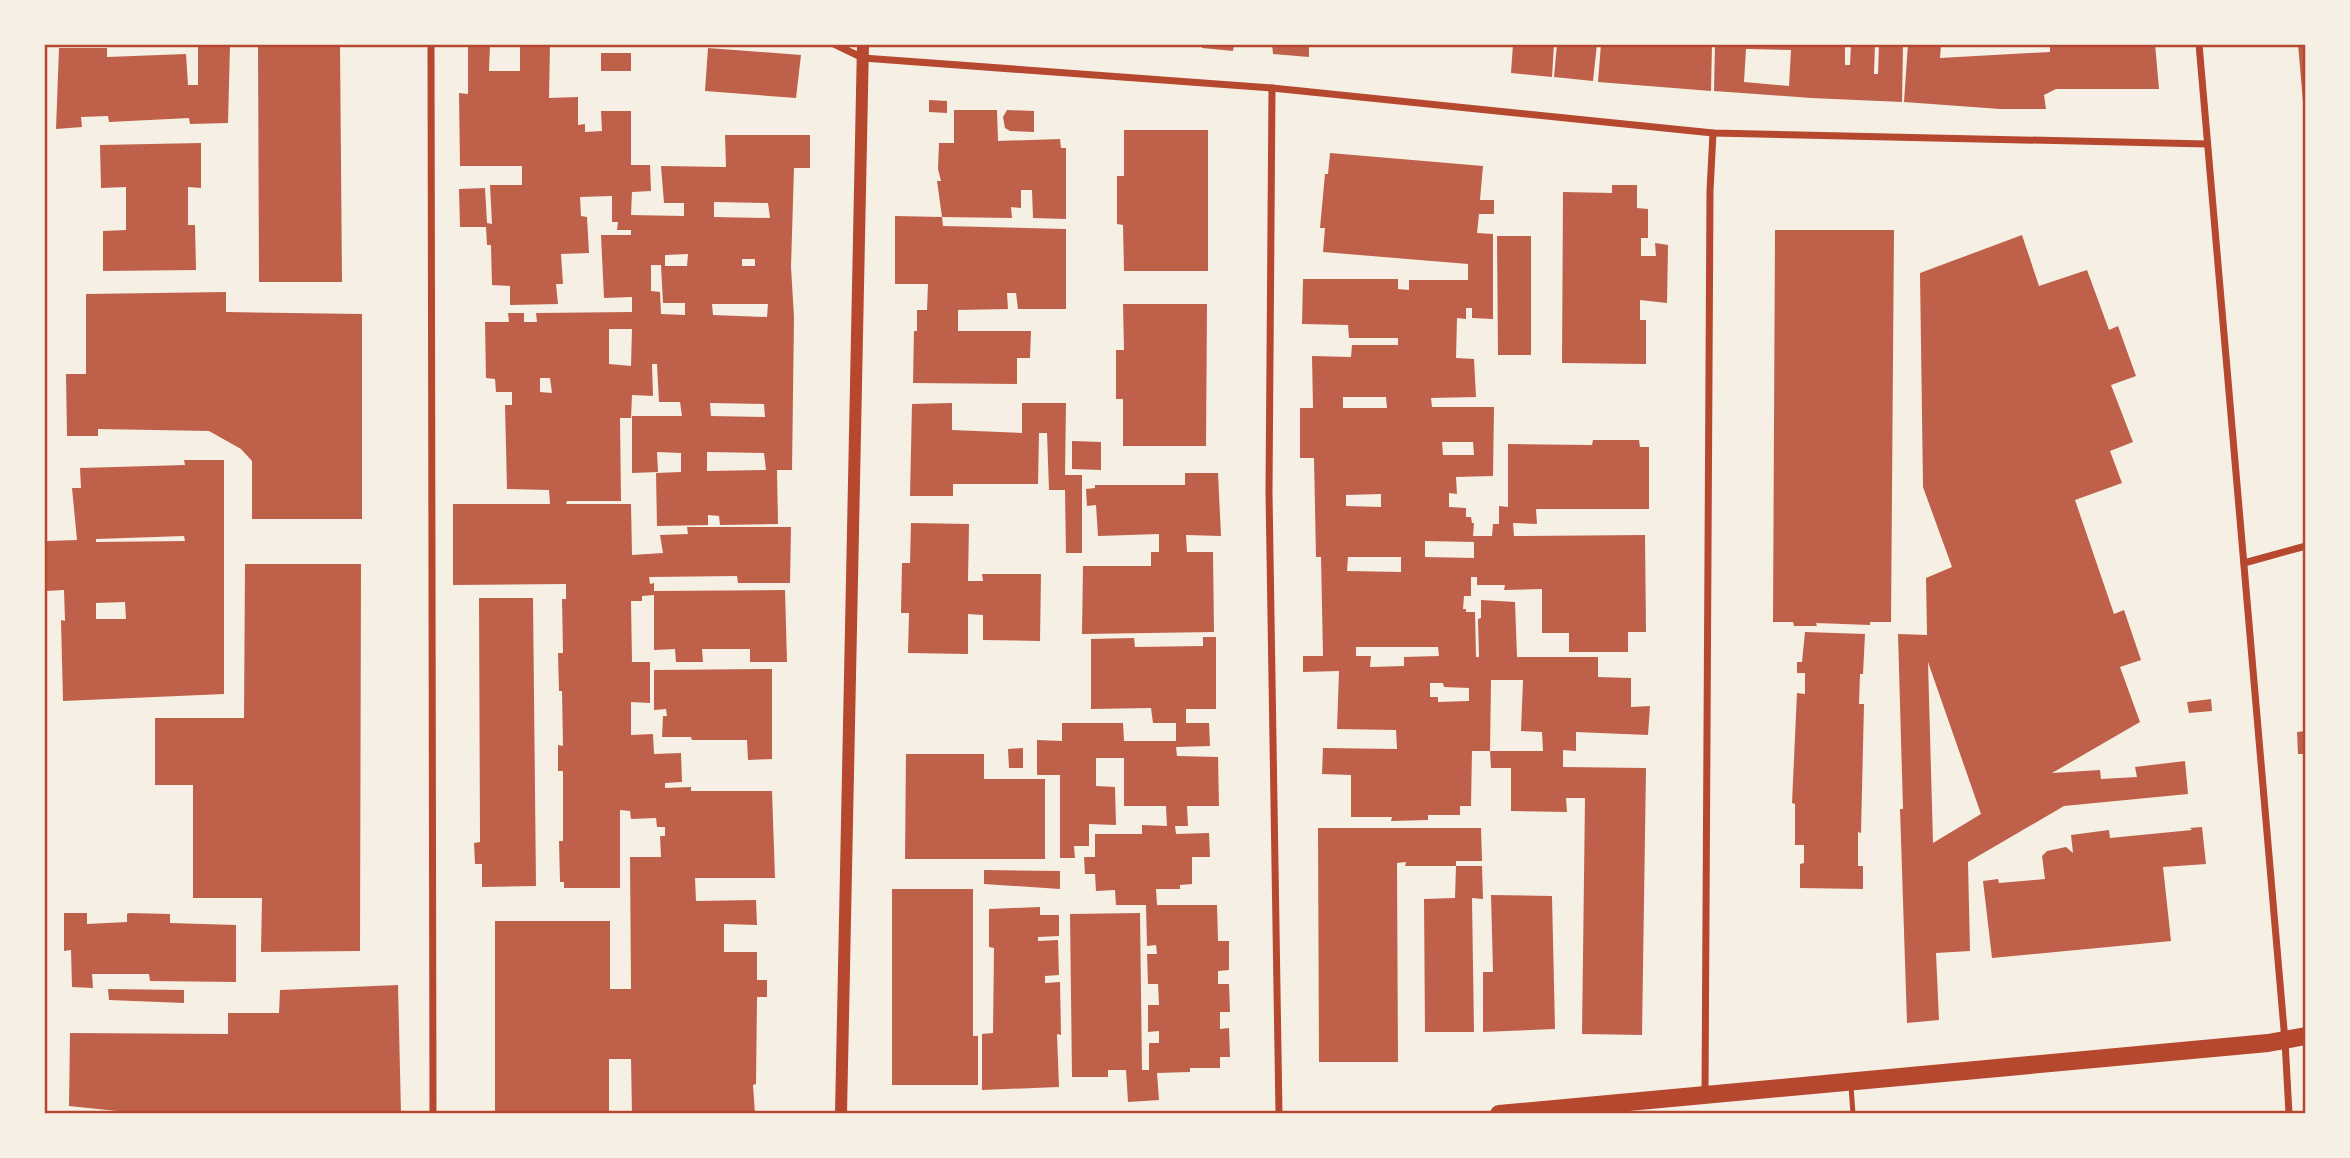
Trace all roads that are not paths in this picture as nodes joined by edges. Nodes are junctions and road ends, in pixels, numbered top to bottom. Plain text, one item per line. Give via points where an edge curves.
1 (430, 44) edge
2 (834, 44) edge
3 (863, 44) edge
4 (2199, 44) edge
5 (863, 58) junction
6 (1272, 88) junction
7 (1713, 133) junction
8 (2207, 144) junction
9 (2306, 546) edge
10 (2244, 563) junction
11 (2306, 1036) edge
12 (2285, 1041) junction
13 (1850, 1082) junction
14 (1705, 1095) junction
15 (433, 1114) edge
16 (841, 1114) edge
17 (1279, 1114) edge
18 (1499, 1114) edge
19 (1853, 1114) edge
20 (2289, 1114) edge

1 - 15 street
2 - 5 street
3 - 5 street
4 - 8 street
5 - 6 street
5 - 16 street
6 - 7 street
6 - 17 street via 1269,492
7 - 8 street
7 - 14 street
8 - 10 street
9 - 10 street
10 - 12 street
11 - 12 main road
12 - 13 main road
12 - 20 street
13 - 14 main road
13 - 19 lane
14 - 18 main road

